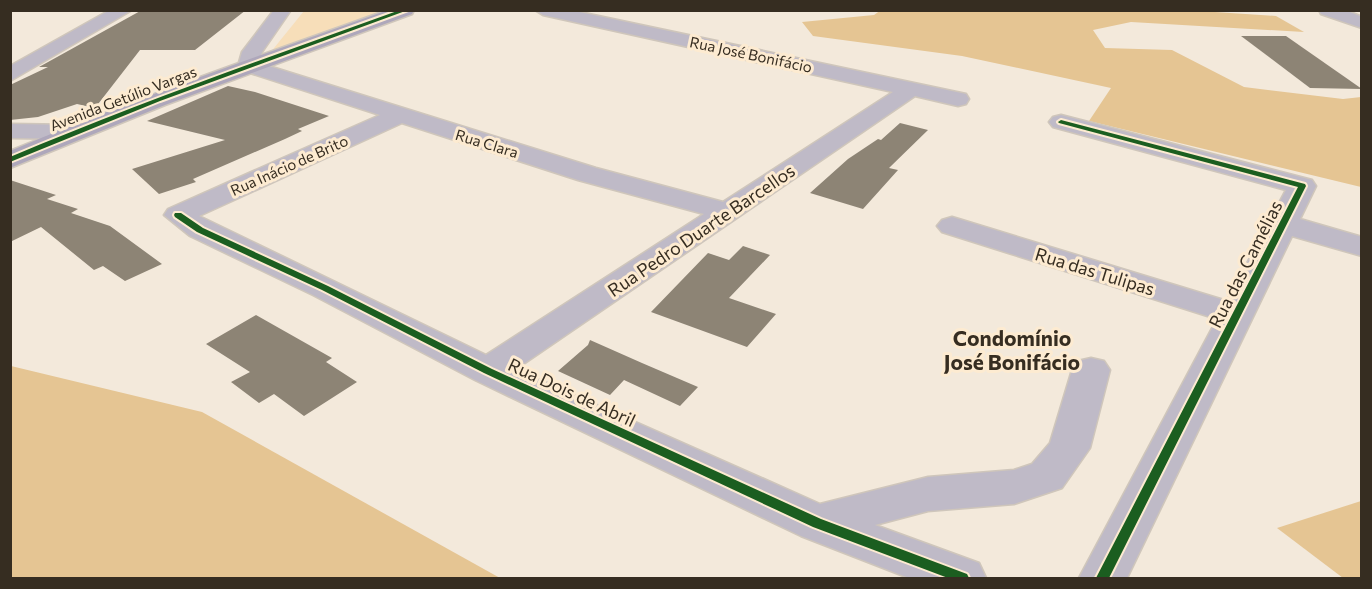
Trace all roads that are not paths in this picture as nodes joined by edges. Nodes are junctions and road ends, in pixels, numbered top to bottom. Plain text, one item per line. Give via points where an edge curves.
1 (124, 10) edge
2 (406, 10) edge
3 (543, 10) edge
4 (1327, 10) edge
5 (293, 11) edge
6 (1362, 23) edge
7 (248, 66) junction
8 (10, 75) edge
9 (913, 88) junction
10 (958, 99) dead end
11 (400, 115) junction
12 (1061, 122) dead end
13 (10, 131) edge
14 (75, 132) junction
15 (10, 160) edge
16 (728, 212) junction
17 (178, 215) joint
18 (1284, 225) junction
19 (952, 226) dead end
20 (1362, 247) edge
21 (1238, 315) junction
22 (1091, 370) dead end
23 (488, 371) junction
24 (818, 523) junction
25 (962, 579) edge
26 (1103, 579) edge

1 - 8 street
2 - 7 main road, Avenida Getúlio Vargas
3 - 9 street, Rua José Bonifácio
4 - 6 street
5 - 7 street via 256,46
7 - 11 street, Rua Clara
7 - 14 main road, Avenida Getúlio Vargas
9 - 10 street, Rua José Bonifácio
9 - 16 street, Rua Pedro Duarte Barcellos
11 - 16 street, Rua Clara via 587,174
11 - 17 street, Rua Inácio de Brito
12 - 18 street, Rua das Camélias via 1302,186
13 - 14 street
14 - 15 main road, Avenida Getúlio Vargas
16 - 23 street, Rua Pedro Duarte Barcellos
17 - 23 street, Rua Dois de Abril via 200,230
18 - 20 street
18 - 21 street, Rua das Camélias
19 - 21 street, Rua das Tulipas
21 - 26 street, Rua das Camélias
22 - 24 street via 1069,448 1047,476 1014,488 928,494
23 - 24 street, Rua Dois de Abril
24 - 25 street, Rua Dois de Abril

